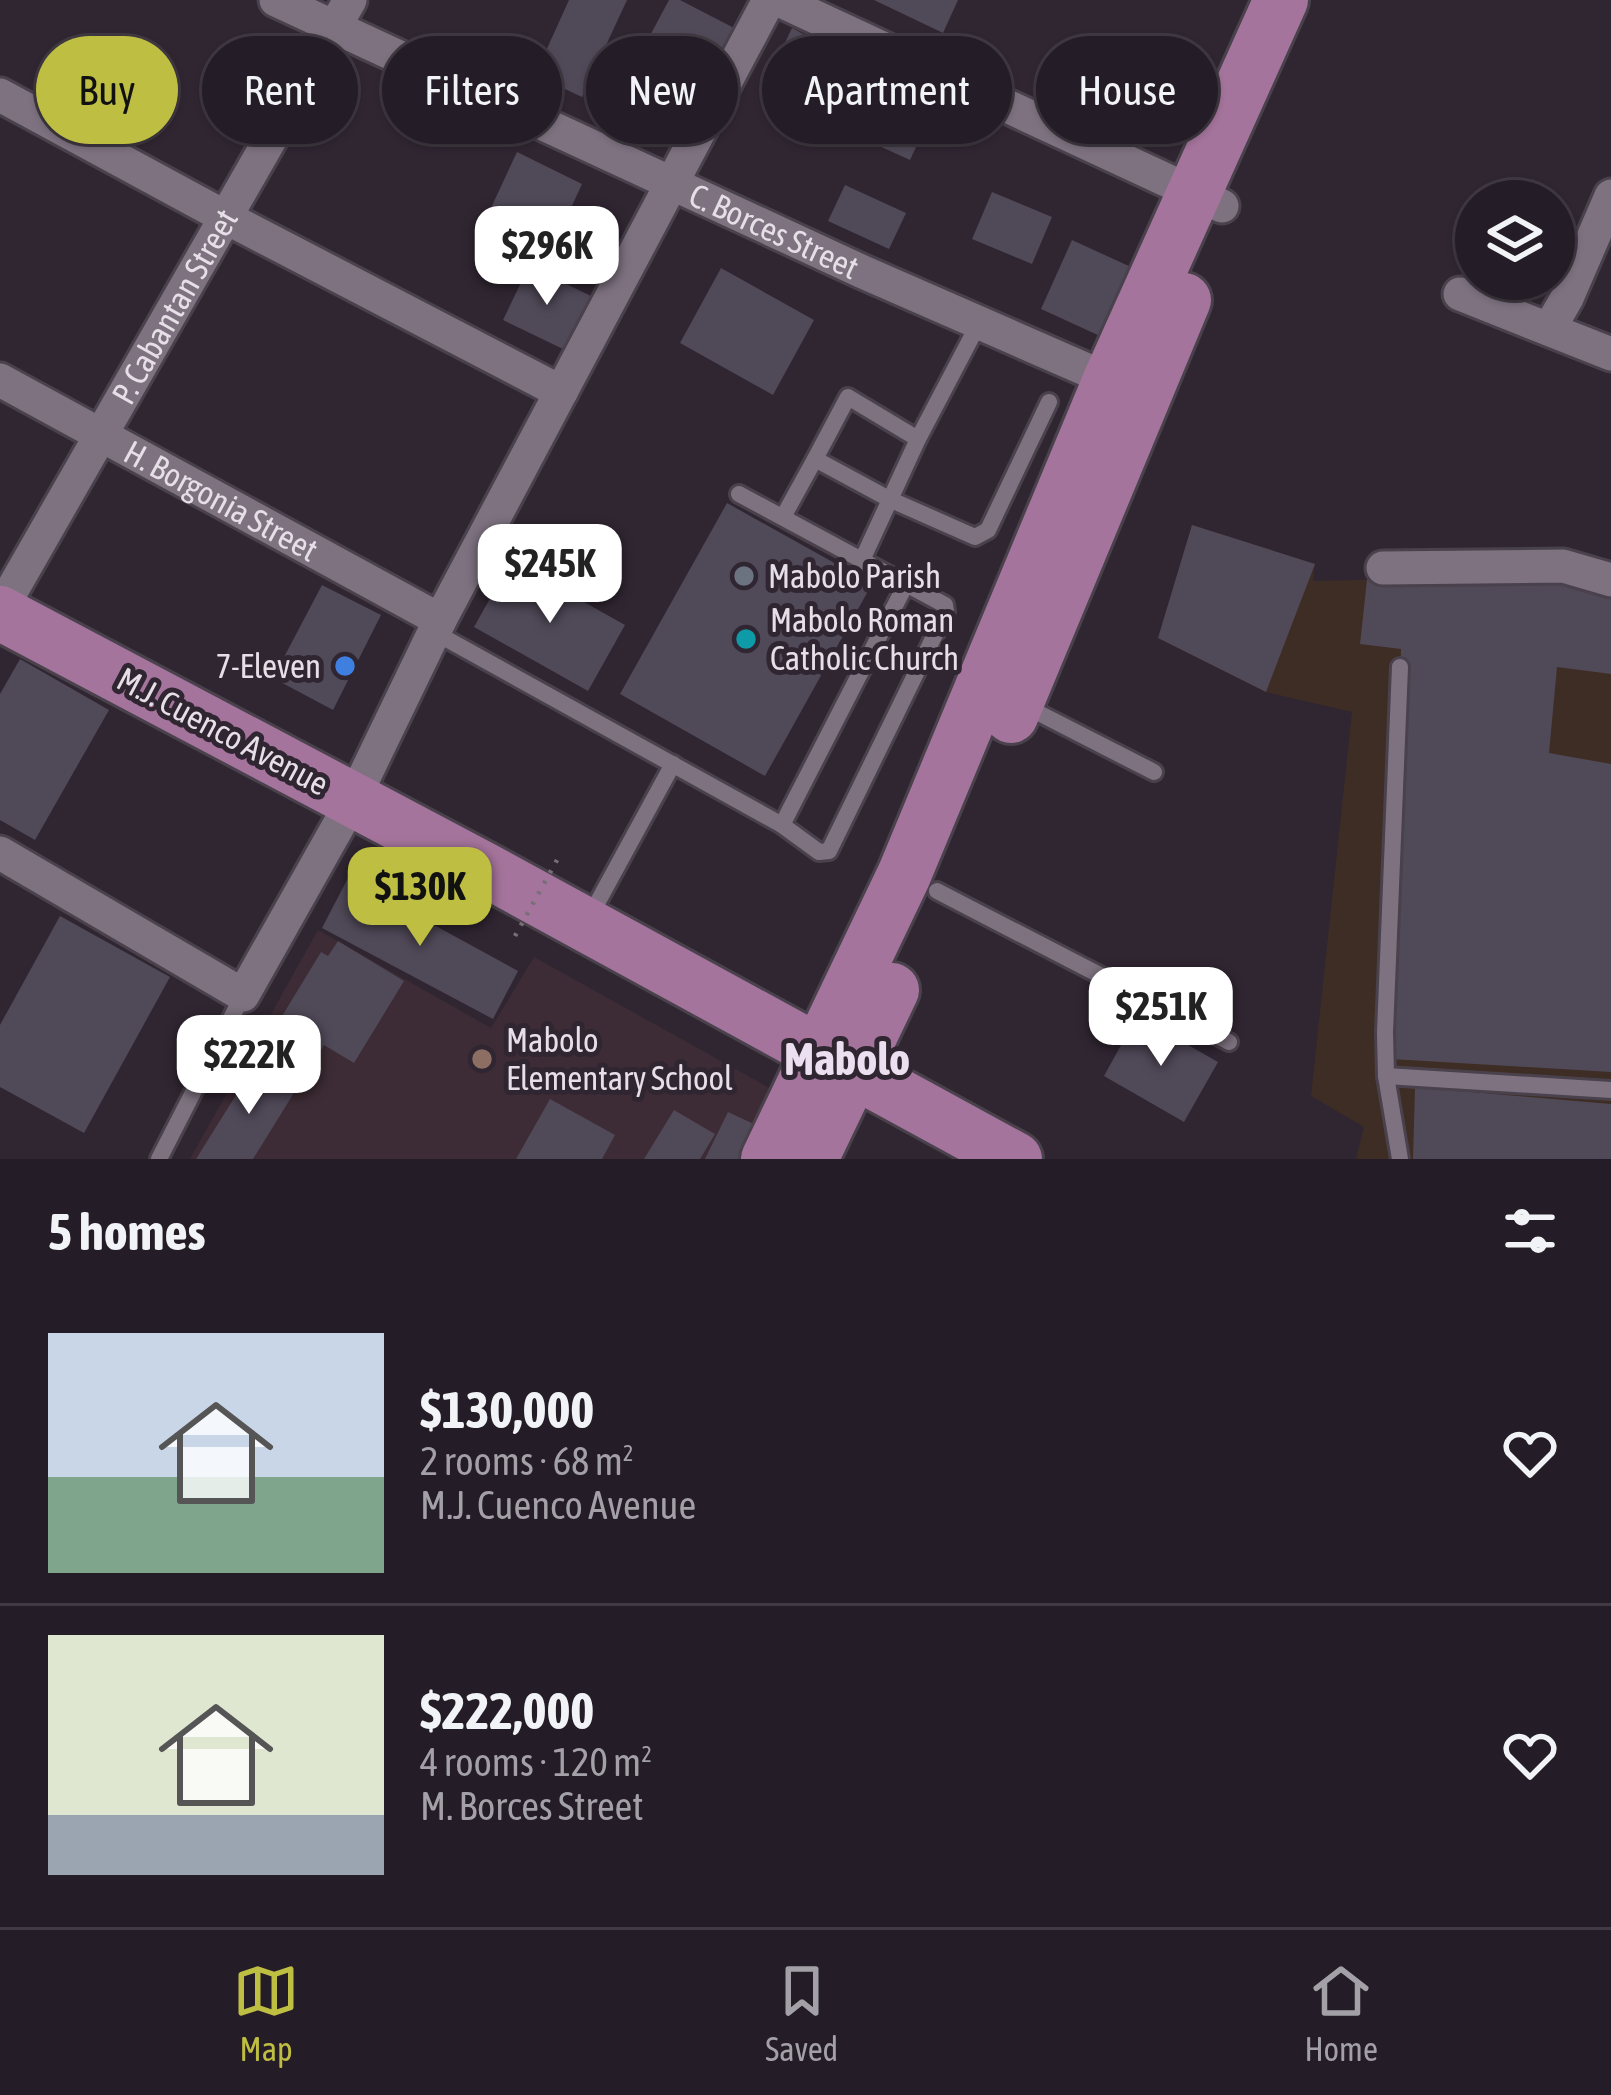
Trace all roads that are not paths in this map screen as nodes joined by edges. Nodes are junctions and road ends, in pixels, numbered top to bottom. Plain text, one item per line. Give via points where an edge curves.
1 (276, 0) edge
2 (769, 0) edge
3 (778, 0) edge
4 (1281, 0) edge
5 (1314, 0) edge
6 (342, 14) edge
7 (0, 95) edge
8 (672, 184) junction
9 (1611, 196) edge
10 (1208, 200) junction
11 (227, 218) junction
12 (1475, 300) edge
13 (979, 322) junction
14 (1549, 329) junction
15 (1611, 354) edge
16 (0, 380) edge
17 (1128, 387) junction
18 (561, 392) junction
19 (1049, 402) dead end
20 (103, 435) junction
21 (918, 439) junction
22 (815, 459) junction
23 (740, 494) dead end
24 (889, 499) junction
25 (783, 517) junction
26 (863, 558) junction
27 (1383, 568) dead end
28 (1611, 580) edge
29 (905, 586) junction
30 (0, 612) edge
31 (437, 626) junction
32 (1400, 667) dead end
33 (1017, 702) junction
34 (673, 764) junction
35 (1154, 772) dead end
36 (353, 800) junction
37 (782, 825) junction
38 (0, 853) edge
39 (937, 891) junction
40 (585, 924) junction
41 (243, 995) junction
42 (1229, 1042) dead end
43 (838, 1061) junction
44 (1386, 1076) junction
45 (1611, 1090) edge
46 (159, 1159) edge
47 (769, 1159) edge
48 (811, 1159) edge
49 (1016, 1159) edge
50 (1400, 1159) edge

1 - 6 street, C. Borces Street
2 - 8 street
3 - 10 street
4 - 10 main road
5 - 10 main road
6 - 8 street, C. Borces Street
6 - 11 street, P. Cabantan Street
7 - 11 street
8 - 13 street, C. Borces Street
8 - 18 street
9 - 14 street
10 - 17 main road
11 - 18 street
11 - 20 street, P. Cabantan Street
12 - 14 street
13 - 17 street, C. Borces Street
13 - 21 lane
14 - 15 street
16 - 20 street, H. Borgonia Street
17 - 33 main road
17 - 43 main road via 904,875
18 - 31 street
19 - 24 lane via 981,536
20 - 30 street, P. Cabantan Street
20 - 31 street, H. Borgonia Street
21 - 22 lane via 848,398
21 - 24 lane
22 - 24 lane
22 - 25 lane
23 - 25 lane
24 - 26 lane
25 - 26 lane
26 - 29 lane
27 - 28 street via 1563,566
29 - 37 lane
29 - 37 lane via 946,612 829,851 818,852
30 - 36 main road, M.J. Cuenco Avenue
31 - 34 lane
31 - 36 street
32 - 44 lane
33 - 35 lane
33 - 39 main road
34 - 37 lane
34 - 40 lane
36 - 40 main road, M.J. Cuenco Avenue
36 - 41 street
38 - 41 street
39 - 42 lane
39 - 43 main road
40 - 43 main road, M.J. Cuenco Avenue
41 - 46 lane
43 - 47 main road
43 - 48 main road
43 - 49 main road, M.J. Cuenco Avenue
44 - 45 lane
44 - 50 lane

